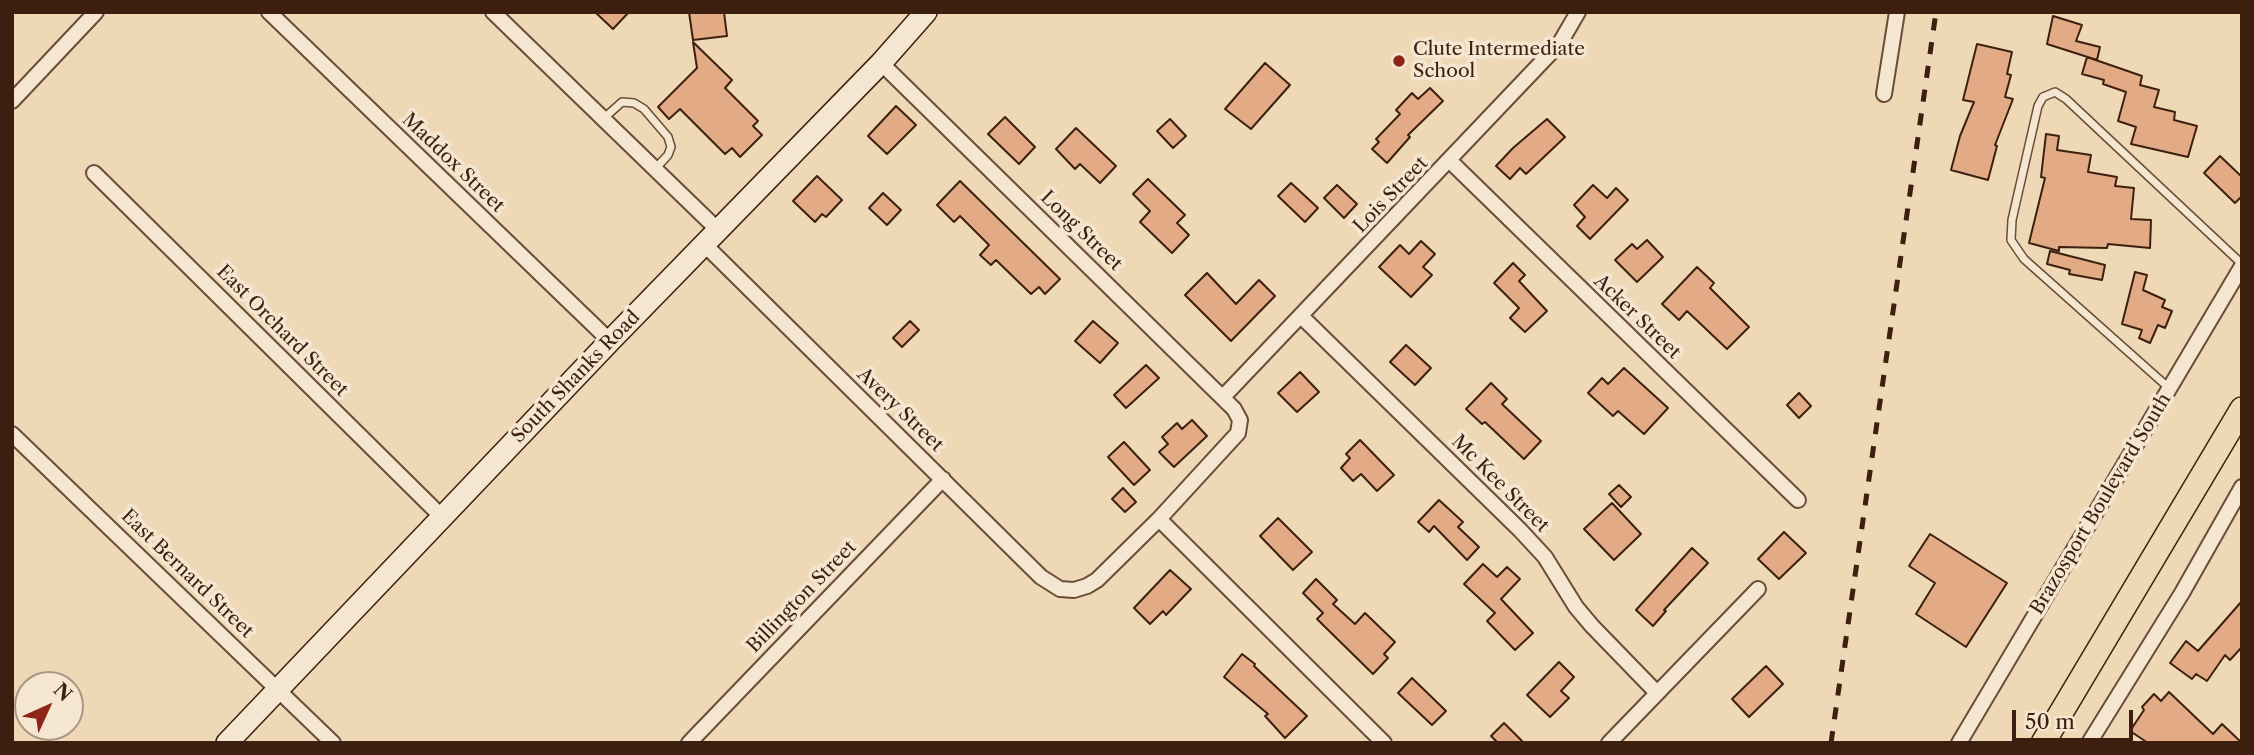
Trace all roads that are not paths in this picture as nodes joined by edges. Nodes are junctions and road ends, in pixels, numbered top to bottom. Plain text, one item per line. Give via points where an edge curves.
1 (96, 12) edge
2 (269, 12) edge
3 (493, 12) edge
4 (926, 12) edge
5 (1578, 12) edge
6 (1897, 12) edge
7 (881, 63) junction
8 (1884, 94) dead end
9 (12, 101) edge
10 (603, 119) junction
11 (1450, 161) junction
12 (655, 169) junction
13 (94, 173) dead end
14 (712, 238) junction
15 (2242, 265) edge
16 (1301, 316) junction
17 (610, 341) junction
18 (2169, 388) junction
19 (1223, 397) junction
20 (2242, 409) edge
21 (12, 434) edge
22 (943, 479) junction
23 (2242, 487) edge
24 (1798, 500) dead end
25 (442, 517) junction
26 (1159, 519) junction
27 (1758, 589) dead end
28 (279, 688) junction
29 (1657, 693) junction
30 (227, 743) edge
31 (334, 743) edge
32 (689, 743) edge
33 (1384, 743) edge
34 (1609, 743) edge
35 (1959, 743) edge
36 (2043, 743) edge
37 (2089, 743) edge

1 - 9 street
2 - 17 street, Maddox Street
3 - 10 street, Avery Street
4 - 7 street, South Shanks Road
5 - 11 street, Lois Street via 1560,43
6 - 8 street
7 - 14 street, South Shanks Road
7 - 19 street, Long Street
10 - 12 street, Avery Street
10 - 12 lane via 622,102 643,109 668,137 671,147
11 - 16 street, Lois Street
11 - 24 street, Acker Street
12 - 14 street, Avery Street
13 - 25 street, East Orchard Street
14 - 17 street, South Shanks Road
14 - 22 street, Avery Street
15 - 18 street, Brazosport Boulevard South
15 - 18 lane via 2066,99 2055,93 2043,97 2011,240 2024,259
16 - 19 street, Lois Street
16 - 29 street, Mc Kee Street via 1520,530 1545,557 1576,607
17 - 25 street, South Shanks Road
18 - 35 street, Brazosport Boulevard South
19 - 26 street, Long Street via 1240,420 1238,433
20 - 36 main road
21 - 28 street, East Bernard Street
22 - 26 street, Avery Street via 1041,577 1060,589 1074,590 1097,580
22 - 32 street, Billington Street
23 - 37 street
25 - 28 street, South Shanks Road
26 - 33 street
27 - 29 street
28 - 30 street, South Shanks Road
28 - 31 street, East Bernard Street
29 - 34 street

